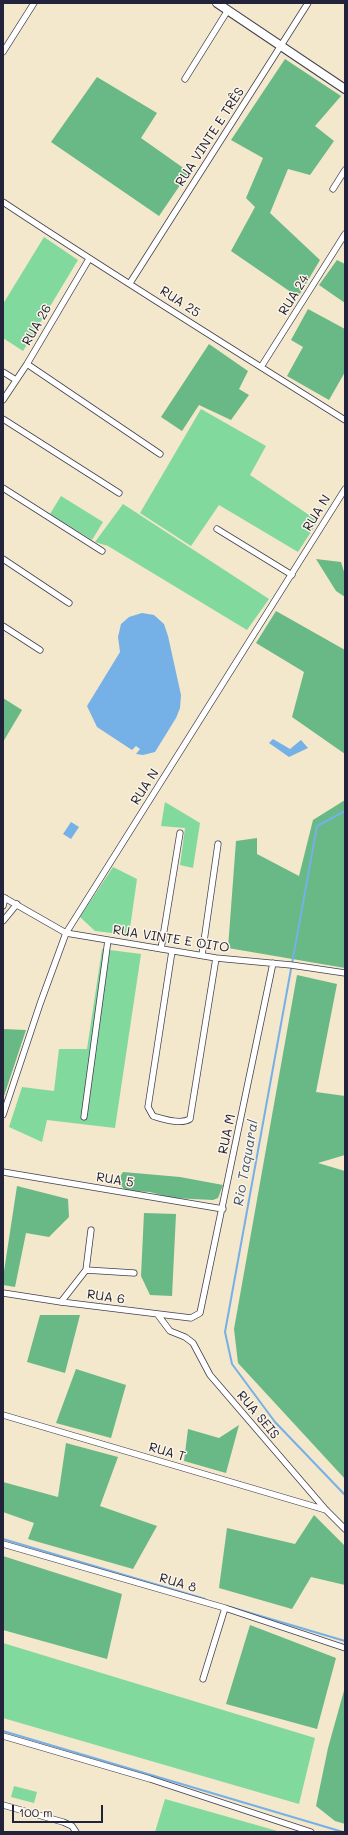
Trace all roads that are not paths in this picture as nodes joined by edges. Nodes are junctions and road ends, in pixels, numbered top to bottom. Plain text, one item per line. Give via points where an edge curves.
1 (34, 3) edge
2 (217, 3) edge
3 (308, 3) edge
4 (228, 10) junction
5 (281, 45) junction
6 (3, 52) edge
7 (185, 79) dead end
8 (345, 90) edge
9 (345, 170) edge
10 (333, 189) dead end
11 (3, 202) edge
12 (345, 234) edge
13 (89, 259) junction
14 (130, 283) junction
15 (27, 364) junction
16 (261, 367) junction
17 (3, 372) edge
18 (16, 380) junction
19 (3, 400) edge
20 (3, 419) edge
21 (345, 420) edge
22 (160, 454) dead end
23 (3, 488) edge
24 (345, 489) edge
25 (119, 492) dead end
26 (216, 529) dead end
27 (102, 551) dead end
28 (3, 559) edge
29 (292, 575) junction
30 (69, 603) dead end
31 (3, 626) edge
32 (40, 650) dead end
33 (180, 833) dead end
34 (218, 844) dead end
35 (4, 897) edge
36 (17, 904) junction
37 (3, 906) edge
38 (3, 921) edge
39 (66, 932) junction
40 (108, 940) junction
41 (161, 949) junction
42 (172, 951) junction
43 (202, 955) junction
44 (216, 958) junction
45 (273, 963) junction
46 (345, 973) edge
47 (3, 1115) edge
48 (84, 1117) dead end
49 (3, 1172) edge
50 (223, 1209) junction
51 (91, 1230) dead end
52 (86, 1270) junction
53 (134, 1273) dead end
54 (3, 1293) edge
55 (61, 1302) junction
56 (202, 1309) joint
57 (158, 1315) junction
58 (3, 1415) edge
59 (326, 1510) junction
60 (345, 1529) edge
61 (3, 1544) edge
62 (225, 1608) junction
63 (345, 1648) edge
64 (203, 1679) dead end
65 (3, 1736) edge
66 (3, 1805) edge
67 (76, 1832) edge
68 (311, 1832) edge

1 - 6 street
2 - 4 main road
3 - 5 street, RUA VINTE E TRÊS
4 - 5 main road
4 - 7 street
5 - 8 main road
5 - 14 street, RUA VINTE E TRÊS
9 - 10 street
11 - 13 street, RUA 25
12 - 16 street, RUA 24
13 - 14 street, RUA 25
13 - 15 street, RUA 26
14 - 16 street, RUA 25
15 - 18 street, RUA 26
15 - 22 street
16 - 21 street, RUA 25
17 - 18 street
18 - 19 street, RUA 26
20 - 25 street
23 - 27 street
24 - 29 street, RUA N
26 - 29 street
28 - 30 street
29 - 39 street, RUA N
31 - 32 street
33 - 41 street
34 - 43 street
35 - 36 street, RUA VINTE E OITO
35 - 37 street
36 - 38 street
36 - 39 street, RUA VINTE E OITO
39 - 40 street, RUA VINTE E OITO
39 - 47 street, RUA N
40 - 41 street, RUA VINTE E OITO
40 - 48 street
41 - 42 street, RUA VINTE E OITO
42 - 43 street, RUA VINTE E OITO
42 - 44 street via 148,1107 153,1116 183,1122 190,1119
43 - 44 street, RUA VINTE E OITO
44 - 45 street, RUA VINTE E OITO
45 - 46 street, RUA VINTE E OITO
45 - 50 street, RUA M
49 - 50 street, RUA 5
50 - 56 street, RUA M
51 - 52 street
52 - 53 street
52 - 55 street
54 - 55 street, RUA 6
55 - 57 street, RUA 6
56 - 57 street, RUA 6 via 197,1316 191,1318
57 - 59 street, RUA SEIS via 170,1331 192,1343 210,1375
58 - 59 street, RUA T
59 - 60 street, RUA SEIS
61 - 62 street, RUA 8
62 - 63 street, RUA 8
62 - 64 street
65 - 68 street via 150,1779
66 - 67 street via 63,1822 72,1826

